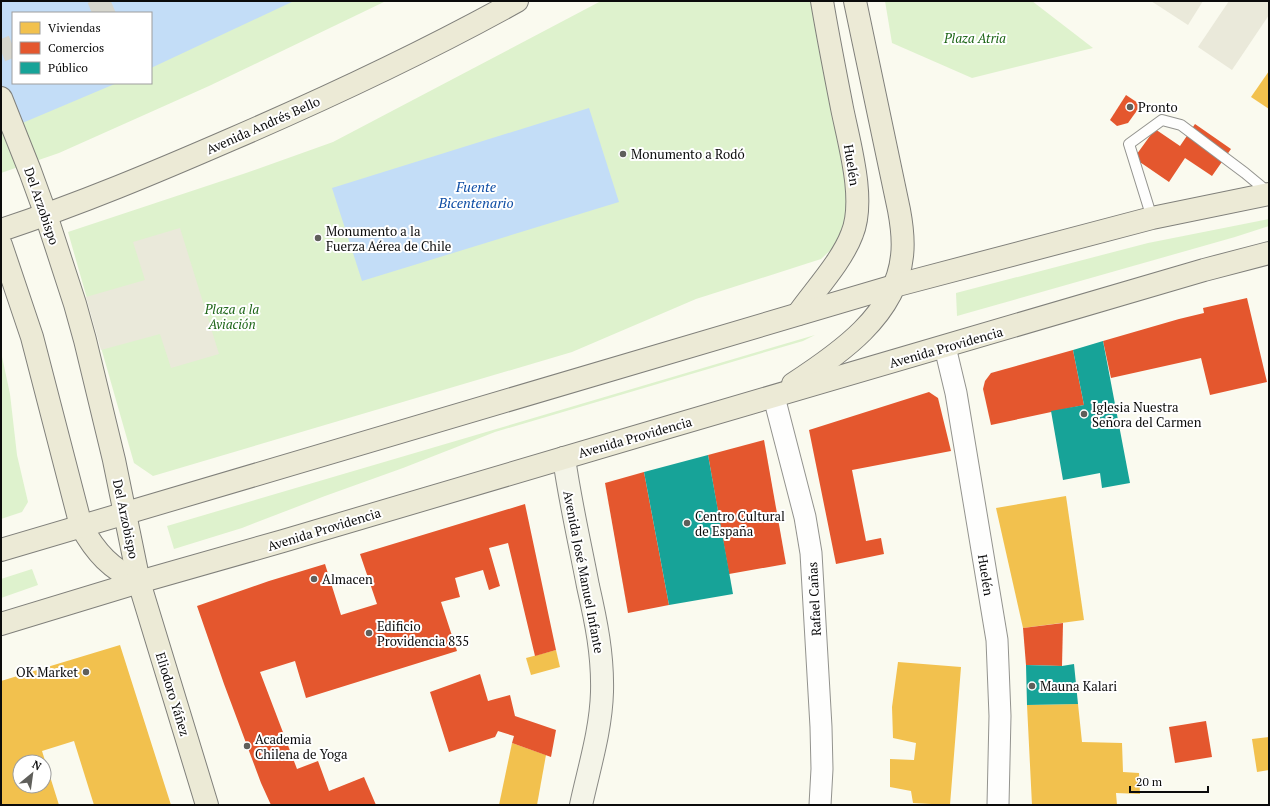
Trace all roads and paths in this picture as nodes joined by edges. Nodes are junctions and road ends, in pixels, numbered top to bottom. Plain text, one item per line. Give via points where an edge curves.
1 (517, 1) edge
2 (822, 1) edge
3 (854, 1) edge
4 (1, 98) edge
5 (1269, 194) edge
6 (46, 215) junction
7 (1152, 218) junction
8 (1, 230) edge
9 (1, 245) edge
10 (1269, 253) edge
11 (894, 286) junction
12 (798, 314) junction
13 (945, 347) junction
14 (774, 397) junction
15 (564, 458) junction
16 (124, 513) junction
17 (81, 526) junction
18 (1, 550) edge
19 (139, 582) junction
20 (1, 624) edge
21 (207, 805) edge
22 (581, 805) edge
23 (820, 805) edge
24 (998, 805) edge

1 - 6 main road, Avenida Andrés Bello via 317,102 187,159
2 - 12 main road, Huelén via 853,161 858,211 852,234 843,253
3 - 11 main road via 902,227 902,257
4 - 6 main road, Del Arzobispo
5 - 7 main road
5 - 7 lane via 1181,125 1162,120 1129,144
6 - 8 main road, Avenida Andrés Bello
6 - 16 main road, Del Arzobispo via 85,340
7 - 11 main road
9 - 17 main road, Del Arzobispo via 32,337
10 - 13 main road, Avenida Providencia via 1196,272
11 - 12 main road
11 - 14 main road via 871,321 851,343
12 - 16 main road
13 - 14 main road, Avenida Providencia
13 - 24 street, Huelén via 956,393 997,640 1000,716
14 - 15 main road, Avenida Providencia
14 - 23 street, Rafael Cañas via 805,517 811,553 821,734
15 - 19 main road, Avenida Providencia
15 - 22 street, Avenida José Manuel Infante via 567,484 599,636 602,667 600,716
16 - 17 main road
16 - 19 main road, Del Arzobispo
17 - 18 main road
17 - 19 main road, Del Arzobispo via 91,544 104,559 126,576
19 - 20 main road, Avenida Providencia
19 - 21 main road, Eliodoro Yáñez

